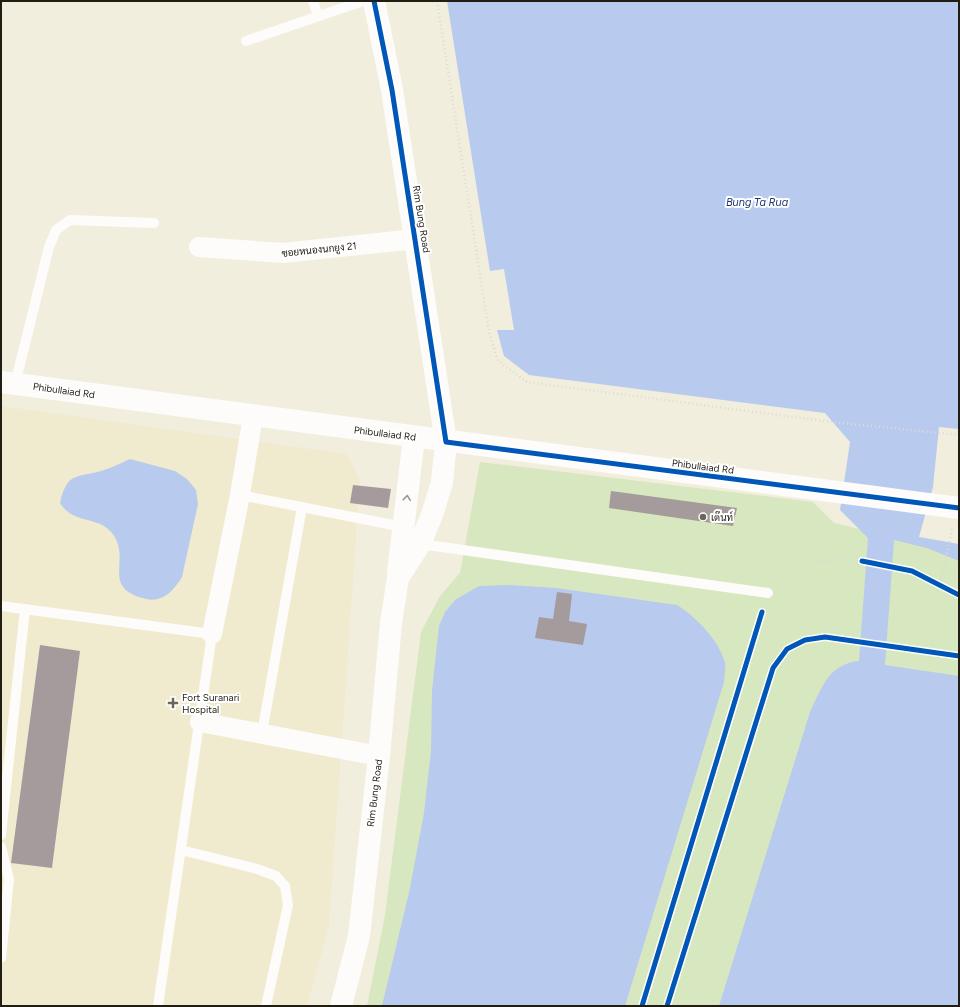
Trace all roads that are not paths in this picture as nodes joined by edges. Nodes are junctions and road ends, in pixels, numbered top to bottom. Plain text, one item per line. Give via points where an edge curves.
1 (313, 1) edge
2 (363, 1) edge
3 (374, 1) edge
4 (318, 16) junction
5 (246, 41) dead end
6 (154, 223) dead end
7 (416, 239) junction
8 (199, 247) dead end
9 (8, 383) edge
10 (253, 416) junction
11 (414, 437) junction
12 (446, 442) junction
13 (240, 495) junction
14 (302, 507) junction
15 (959, 508) edge
16 (404, 527) junction
17 (420, 544) junction
18 (398, 578) junction
19 (768, 592) road end
20 (1, 606) edge
21 (24, 609) junction
22 (212, 634) junction
23 (200, 722) junction
24 (262, 734) junction
25 (379, 756) junction
26 (1, 835) edge
27 (1, 847) edge
28 (181, 850) junction
29 (1, 958) edge
30 (158, 1006) edge
31 (266, 1006) edge
32 (341, 1006) edge

1 - 4 lane
2 - 4 lane
3 - 7 main road, Rim Bung Road via 392,90
4 - 5 lane
6 - 9 lane via 70,220 56,230
7 - 8 street, ซอยหนองนกยูง 21 via 283,254
7 - 12 main road, Rim Bung Road
9 - 10 main road, Phibullaiad Rd
10 - 11 main road, Phibullaiad Rd
10 - 13 street
11 - 12 main road, Phibullaiad Rd
16 -> 11 main road, Rim Bung Road
12 - 15 main road, Phibullaiad Rd
12 - 17 main road, Rim Bung Road via 442,482
13 - 14 lane
13 - 22 street
14 - 16 lane
14 - 24 lane
16 - 18 main road, Rim Bung Road
17 - 18 main road, Rim Bung Road
17 - 19 lane
18 - 25 main road, Rim Bung Road via 391,623
20 - 21 lane
21 - 22 lane
21 - 26 lane
22 - 23 lane
23 - 24 street
23 - 28 lane
24 - 25 street
25 - 32 main road, Rim Bung Road via 359,936
27 - 29 lane via 9,879
28 - 30 lane
28 - 31 lane via 257,869 276,876 285,886 288,905

